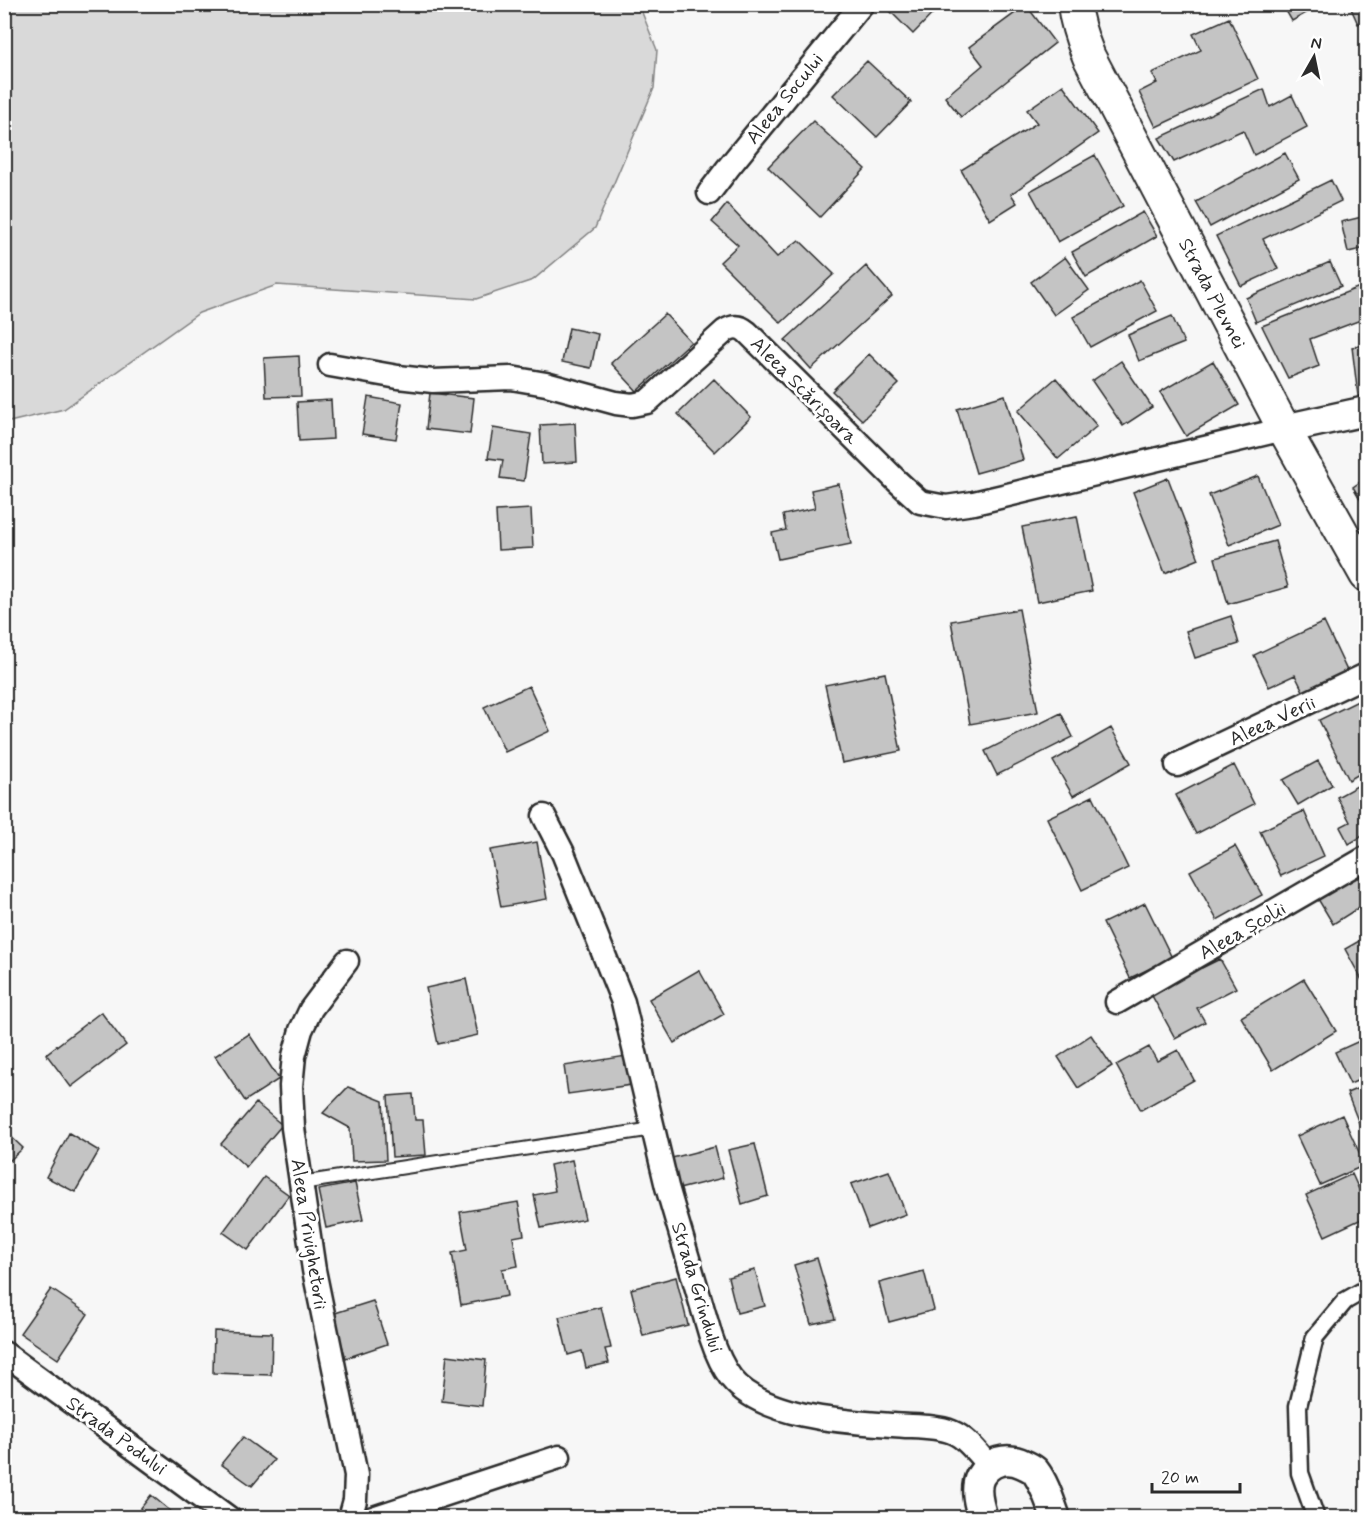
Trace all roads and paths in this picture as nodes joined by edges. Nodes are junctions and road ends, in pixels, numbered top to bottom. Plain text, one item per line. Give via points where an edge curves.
1 (862, 4) edge
2 (1074, 4) edge
3 (710, 193) dead end
4 (330, 365) dead end
5 (1366, 411) edge
6 (1284, 429) junction
7 (1366, 575) edge
8 (1366, 675) edge
9 (1177, 765) dead end
10 (544, 816) dead end
11 (1366, 858) edge
12 (347, 961) dead end
13 (1117, 1002) dead end
14 (653, 1129) junction
15 (301, 1183) junction
16 (1366, 1289) edge
17 (4, 1353) edge
18 (559, 1457) dead end
19 (989, 1466) junction
20 (228, 1518) edge
21 (350, 1518) edge
22 (373, 1518) edge
23 (983, 1518) edge
24 (1056, 1518) edge
25 (1316, 1518) edge

1 - 3 street, Aleea Socului
2 - 6 main road, Strada Plevnei via 1089,57
4 - 6 street, Aleea Scărișoara via 433,381 511,378 632,405 647,402 725,331 742,328 920,502 946,507
5 - 6 street
6 - 7 main road, Strada Plevnei
8 - 9 street, Aleea Verii
10 - 14 street, Strada Grindului via 564,853 623,1002
11 - 13 street, Aleea Școlii
12 - 15 street, Aleea Privighetorii via 311,1009 294,1056 291,1086
14 - 15 lane
14 - 19 street, Strada Grindului via 711,1337 732,1380 754,1398 808,1417 953,1432
15 - 21 street, Aleea Privighetorii via 314,1270 356,1475 356,1500
16 - 25 street via 1345,1301 1316,1337 1298,1406 1300,1473
17 - 20 street, Strada Podului
18 - 22 street
19 - 23 street via 979,1478 977,1495
19 - 24 street via 1001,1460 1017,1461 1033,1469 1042,1481

